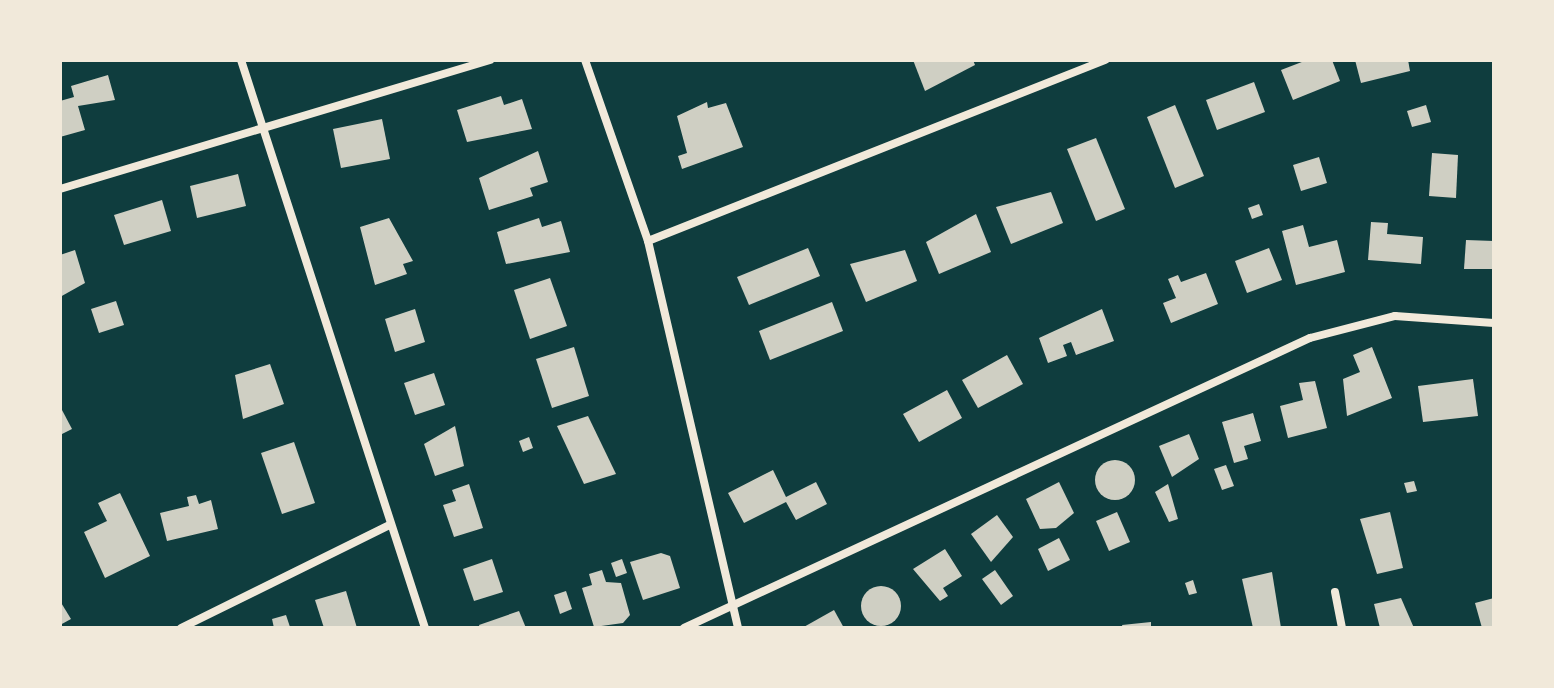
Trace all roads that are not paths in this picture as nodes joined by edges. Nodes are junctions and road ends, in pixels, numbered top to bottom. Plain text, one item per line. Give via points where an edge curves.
1 (241, 60) edge
2 (490, 60) edge
3 (585, 60) edge
4 (1106, 60) edge
5 (262, 125) junction
6 (60, 189) edge
7 (648, 241) junction
8 (1494, 323) edge
9 (391, 524) junction
10 (1335, 592) dead end
11 (730, 605) junction
12 (181, 628) edge
13 (425, 628) edge
14 (684, 628) edge
15 (738, 628) edge
16 (1342, 628) edge

1 - 5 street
2 - 5 street
3 - 7 street
4 - 7 street
5 - 6 street
5 - 9 street
7 - 11 street
8 - 11 street via 1395,316 1310,338
9 - 12 street
9 - 13 street
10 - 16 street
11 - 14 street
11 - 15 street

